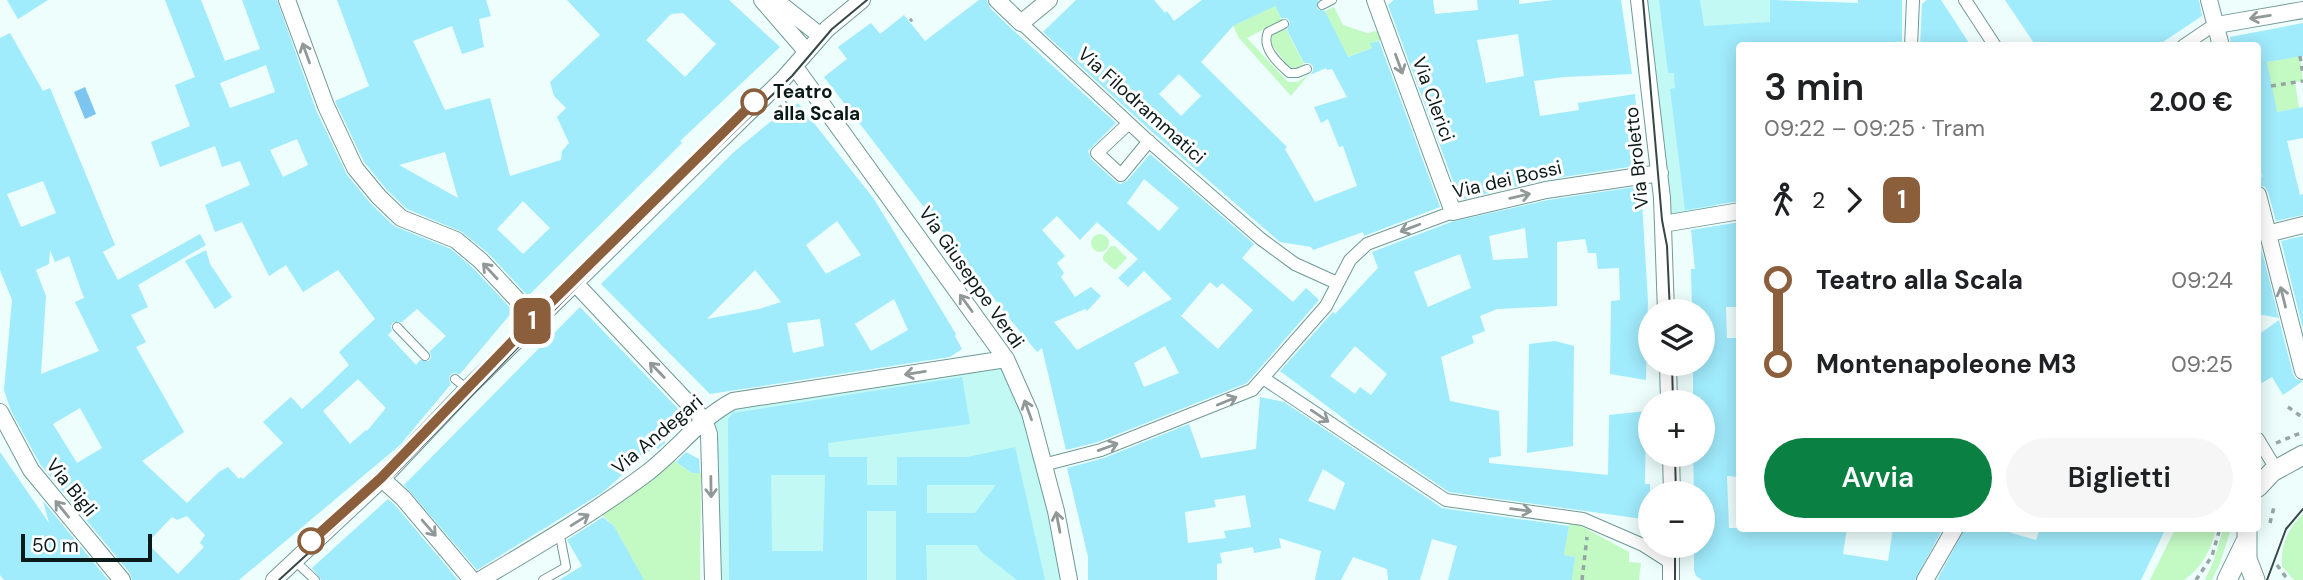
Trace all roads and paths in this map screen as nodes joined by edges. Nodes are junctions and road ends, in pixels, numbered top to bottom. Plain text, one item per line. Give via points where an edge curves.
1 (287, 0) edge
2 (762, 0) edge
3 (775, 0) edge
4 (862, 0) edge
5 (997, 0) edge
6 (1049, 0) edge
7 (1332, 0) edge
8 (1375, 0) edge
9 (1639, 0) edge
10 (1913, 0) edge
11 (1965, 0) edge
12 (2209, 0) edge
13 (1322, 5) dead end
14 (2303, 10) edge
15 (1021, 23) junction
16 (1284, 24) dead end
17 (2212, 27) junction
18 (821, 36) junction
19 (1911, 42) edge
20 (1992, 42) edge
21 (2189, 42) edge
22 (2219, 42) edge
23 (807, 52) junction
24 (2300, 56) dead end
25 (795, 67) junction
26 (1307, 69) dead end
27 (2303, 75) edge
28 (2303, 81) edge
29 (2271, 86) dead end
30 (1129, 123) junction
31 (1149, 141) junction
32 (1660, 173) junction
33 (2261, 208) edge
34 (1454, 212) junction
35 (1736, 212) edge
36 (1663, 224) junction
37 (2303, 225) edge
38 (2267, 234) junction
39 (575, 283) junction
40 (1337, 284) junction
41 (1666, 299) edge
42 (537, 321) junction
43 (397, 327) dead end
44 (425, 356) dead end
45 (1006, 359) junction
46 (2303, 371) edge
47 (1263, 378) junction
48 (2288, 407) dead end
49 (0, 412) edge
50 (2302, 417) edge
51 (704, 419) junction
52 (2303, 432) edge
53 (2261, 444) edge
54 (2303, 455) edge
55 (1043, 465) junction
56 (2276, 469) junction
57 (382, 479) junction
58 (2261, 483) edge
59 (2274, 507) dead end
60 (2270, 523) dead end
61 (1588, 529) dead end
62 (1953, 532) edge
63 (2219, 532) edge
64 (555, 535) junction
65 (2246, 536) edge
66 (1638, 543) edge
67 (1671, 558) edge
68 (295, 561) junction
69 (2277, 565) dead end
70 (122, 580) edge
71 (274, 580) edge
72 (316, 580) edge
73 (472, 580) edge
74 (480, 580) edge
75 (543, 580) edge
76 (713, 580) edge
77 (1069, 580) edge
78 (1582, 580) edge
79 (1671, 580) edge
80 (1925, 580) edge
81 (2196, 580) edge
82 (2227, 580) edge
83 (2255, 580) edge
84 (2288, 580) edge

42 -> 1 street via 481,261 456,240 401,218 355,168 326,106
2 - 23 street
3 - 18 street
4 - 18 street
5 - 15 street, Via Filodrammatici
6 - 15 street
7 - 13 lane
8 -> 34 street, Via Clerici
9 - 32 street, Via Broletto
10 - 19 street
11 - 20 street
12 - 17 street
14 -> 17 street
15 - 30 street, Via Filodrammatici
16 - 26 lane via 1268,33 1266,47 1289,73
17 - 21 street
17 - 22 street
18 - 23 street
23 - 25 street
24 - 27 path
25 - 39 street
45 -> 25 street, Via Giuseppe Verdi
28 - 29 path
30 - 31 street, Via Filodrammatici
30 - 31 street via 1097,153 1121,175
31 - 40 street, Via Filodrammatici via 1261,239 1295,264
34 -> 32 street, Via dei Bossi via 1546,190
32 - 36 street, Via Broletto
33 - 38 street
34 -> 40 street, Via dei Bossi via 1367,244 1350,260
35 - 36 street
36 - 41 street, Via Broletto
37 - 38 street
46 -> 38 street
39 - 42 street
51 -> 39 street
40 - 47 street via 1326,306
42 - 57 street via 461,384
43 - 44 lane
45 -> 51 street, Via Andegari via 733,401
55 -> 45 street, Via Giuseppe Verdi via 1030,413
55 -> 47 street via 1101,450 1186,418 1252,390
47 -> 66 street via 1446,500 1583,519
48 - 50 path
70 -> 49 street, Via Bigli via 31,470
64 -> 51 street, Via Andegari via 649,471
51 -> 76 street via 709,434
52 - 53 path
53 - 56 street
54 - 56 street
77 -> 55 street, Via Giuseppe Verdi
56 - 58 street
57 - 68 street
57 -> 73 street
59 - 60 path
61 - 78 path
62 - 80 street
63 - 81 path via 2213,556
64 - 74 street, Via Andegari
64 - 75 lane via 561,541 566,567
65 - 82 street
65 - 83 street via 2247,559
67 - 79 street
68 - 71 street
68 - 72 lane
69 - 84 path

